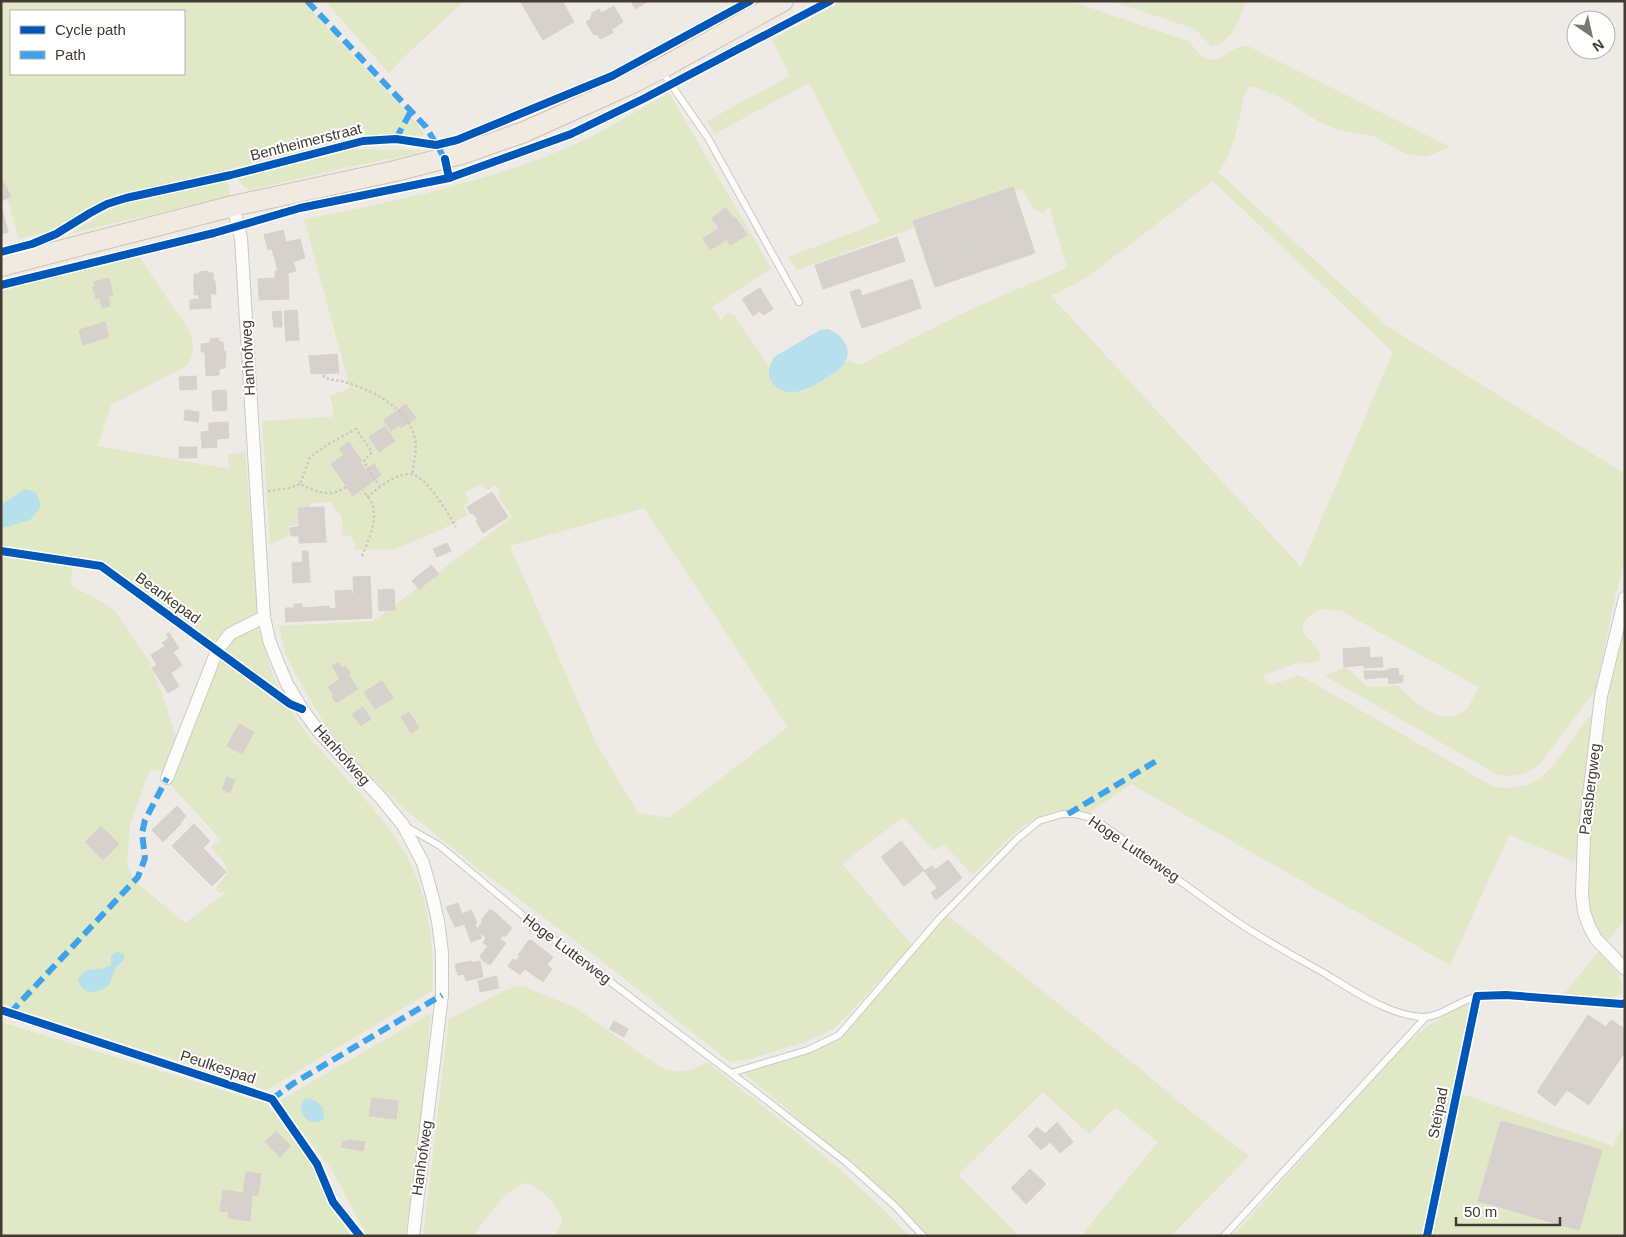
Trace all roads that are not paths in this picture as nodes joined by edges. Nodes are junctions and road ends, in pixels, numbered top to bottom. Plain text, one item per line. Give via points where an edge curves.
1 (783, 1) edge
2 (660, 69) junction
3 (234, 206) junction
4 (1, 266) edge
5 (798, 302) dead end
6 (1625, 598) edge
7 (264, 617) junction
8 (167, 778) dead end
9 (403, 825) junction
10 (1625, 969) edge
11 (1625, 1003) edge
12 (1426, 1017) junction
13 (731, 1073) junction
14 (413, 1236) edge
15 (923, 1236) edge
16 (1224, 1236) edge

1 - 2 main road
2 - 3 main road via 524,132 445,159
2 - 5 lane via 708,138
3 - 4 main road
3 - 7 street, Hanhofweg via 241,238
6 - 10 street, Paasbergweg via 1601,696 1584,837 1582,894 1588,926
7 - 8 street via 230,634 217,651
7 - 9 street, Hanhofweg via 269,640 287,684 302,709
9 - 13 lane, Hoge Lutterweg via 440,846 526,918
9 - 14 street, Hanhofweg via 423,863 438,921 442,953 441,1005
11 - 12 lane, Hoge Lutterweg via 1477,996
12 - 13 lane, Hoge Lutterweg via 1392,1010 1350,989 1240,924 1100,823 1076,814 1062,814 1040,821 1017,839 938,919 839,1035 808,1050
12 - 16 lane
13 - 15 lane, Hoge Lutterweg via 847,1163

